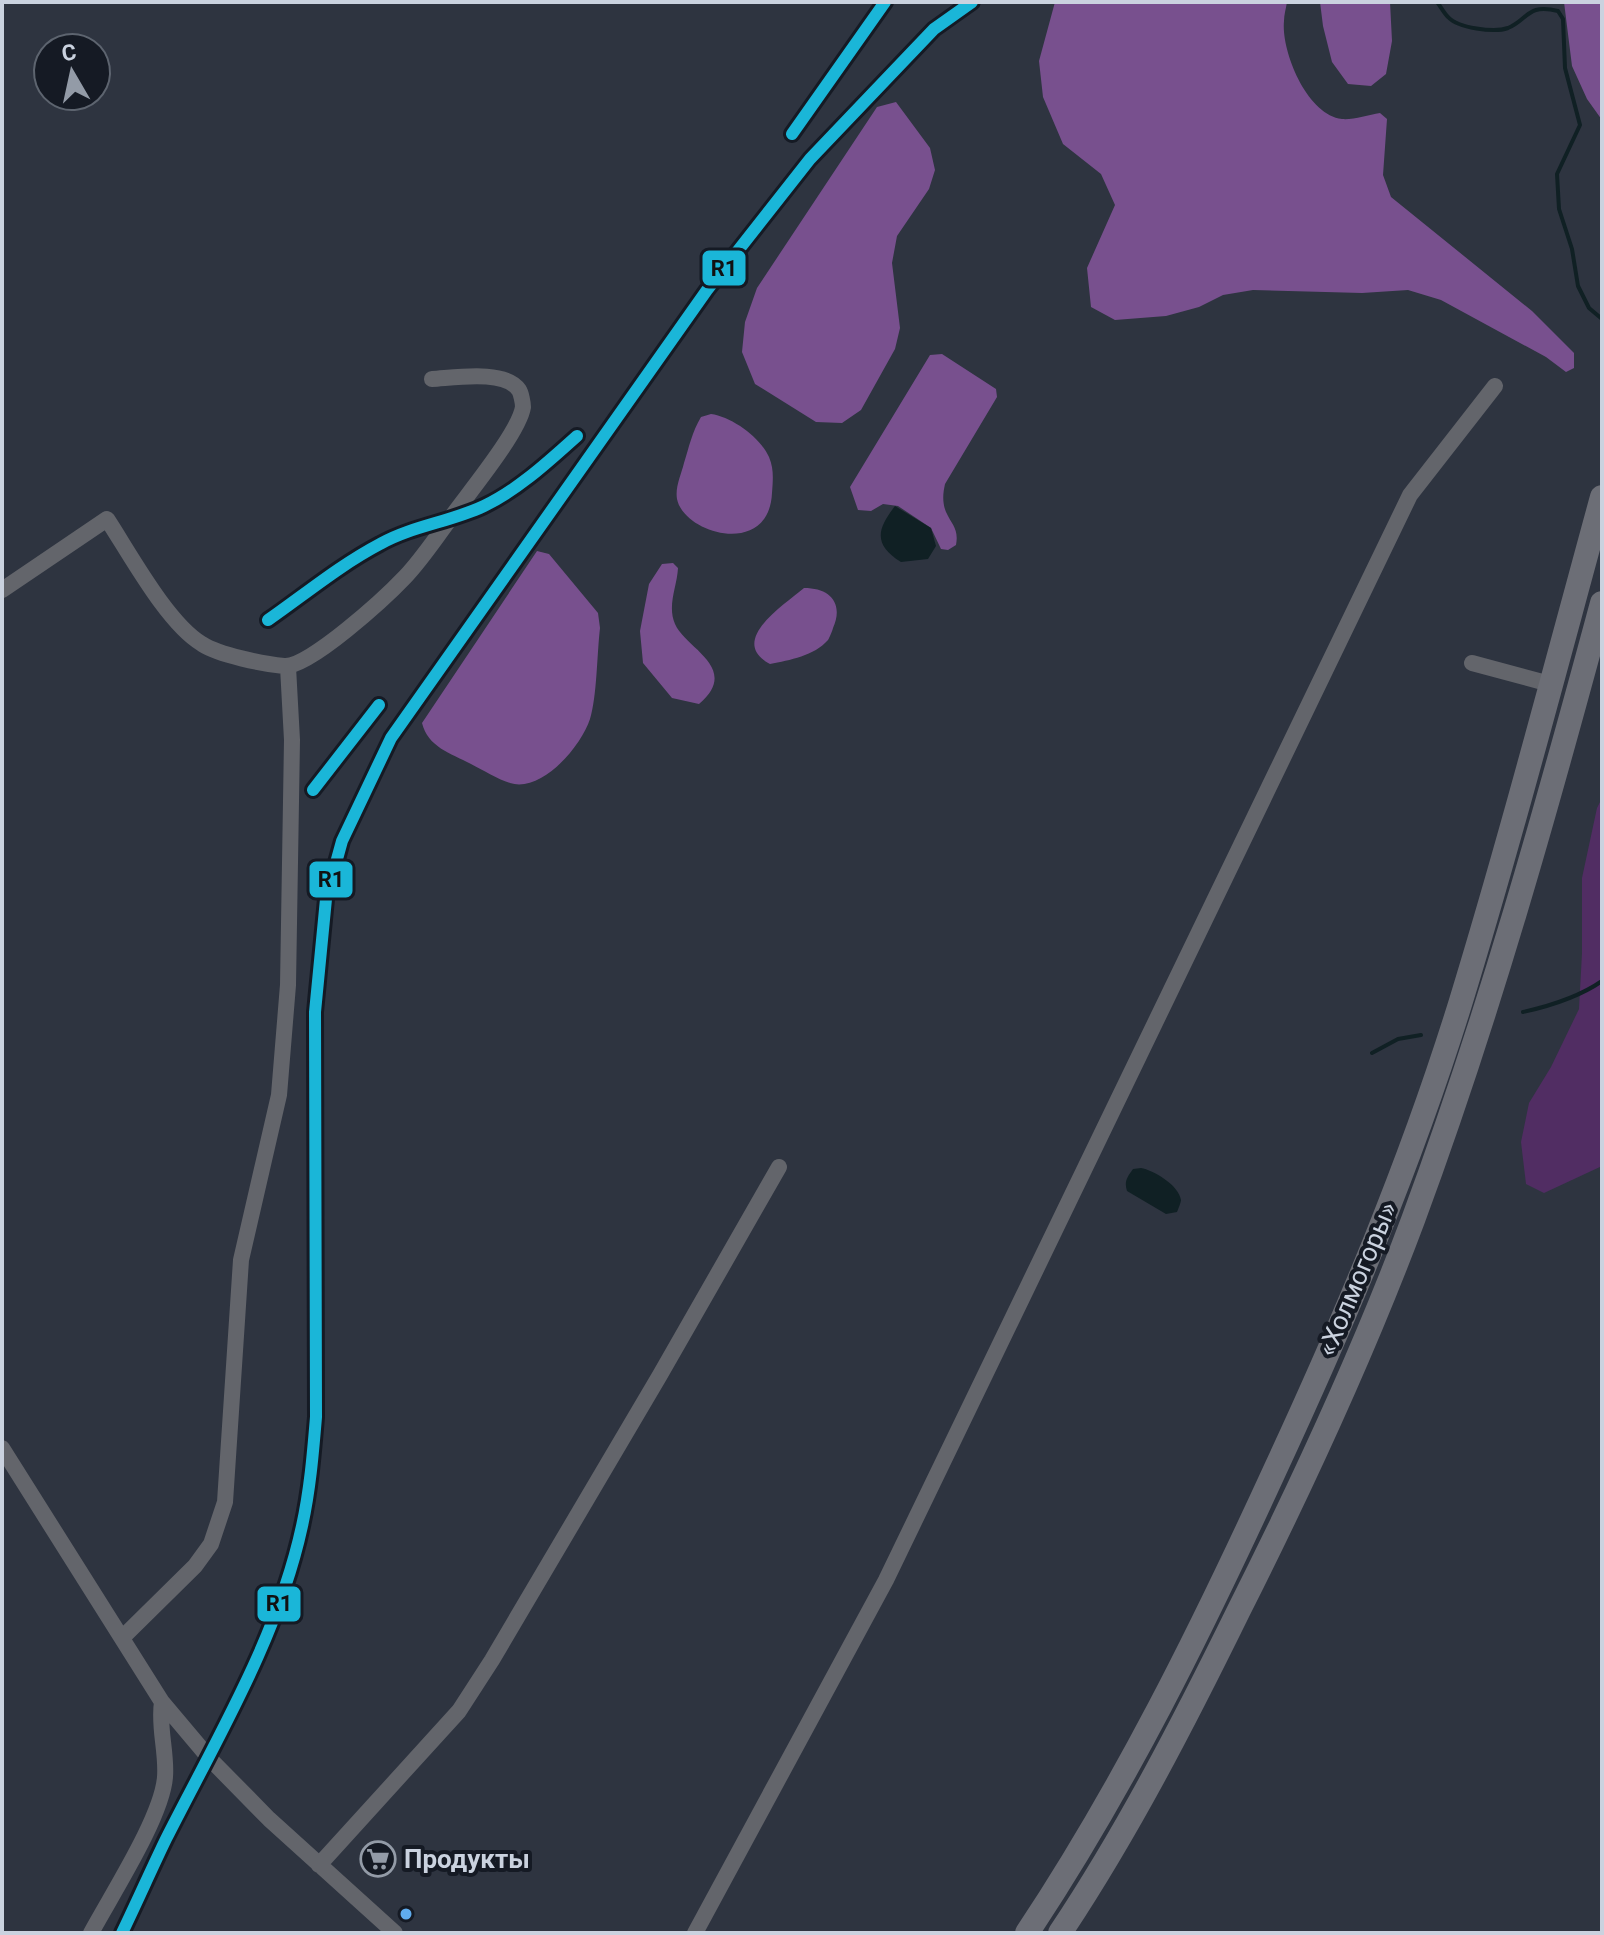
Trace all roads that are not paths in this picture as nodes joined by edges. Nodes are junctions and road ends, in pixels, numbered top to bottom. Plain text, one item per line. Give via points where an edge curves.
1 (432, 379) dead end
2 (1495, 386) dead end
3 (1602, 497) edge
4 (2, 590) edge
5 (1602, 603) edge
6 (1602, 659) edge
7 (1472, 663) dead end
8 (288, 667) junction
9 (1550, 684) junction
10 (1579, 688) junction
11 (779, 1167) dead end
12 (2, 1448) edge
13 (122, 1638) junction
14 (162, 1702) junction
15 (319, 1865) junction
16 (91, 1933) edge
17 (395, 1933) edge
18 (695, 1933) edge
19 (1027, 1933) edge
20 (1060, 1933) edge

1 - 8 street via 489,376 510,382 520,391 523,407 477,484 405,577 342,634
2 - 18 street via 1410,495 886,1580
3 - 9 highway, «Холмогоры»
4 - 8 street via 107,519 164,604 196,639 218,650
5 - 10 highway, «Холмогоры»
6 - 10 street
7 - 9 street
8 - 13 street via 288,985 279,1095 241,1260 225,1502 211,1544 195,1566
9 - 19 highway, «Холмогоры» via 1460,1002 1342,1323 1176,1677 1116,1790
10 - 20 highway, «Холмогоры» via 1487,1007 1412,1223 1366,1334 1203,1684 1141,1800
11 - 15 street via 459,1711
12 - 13 street
13 - 14 street
14 - 15 street via 210,1759
14 - 16 street via 162,1796
15 - 17 street

